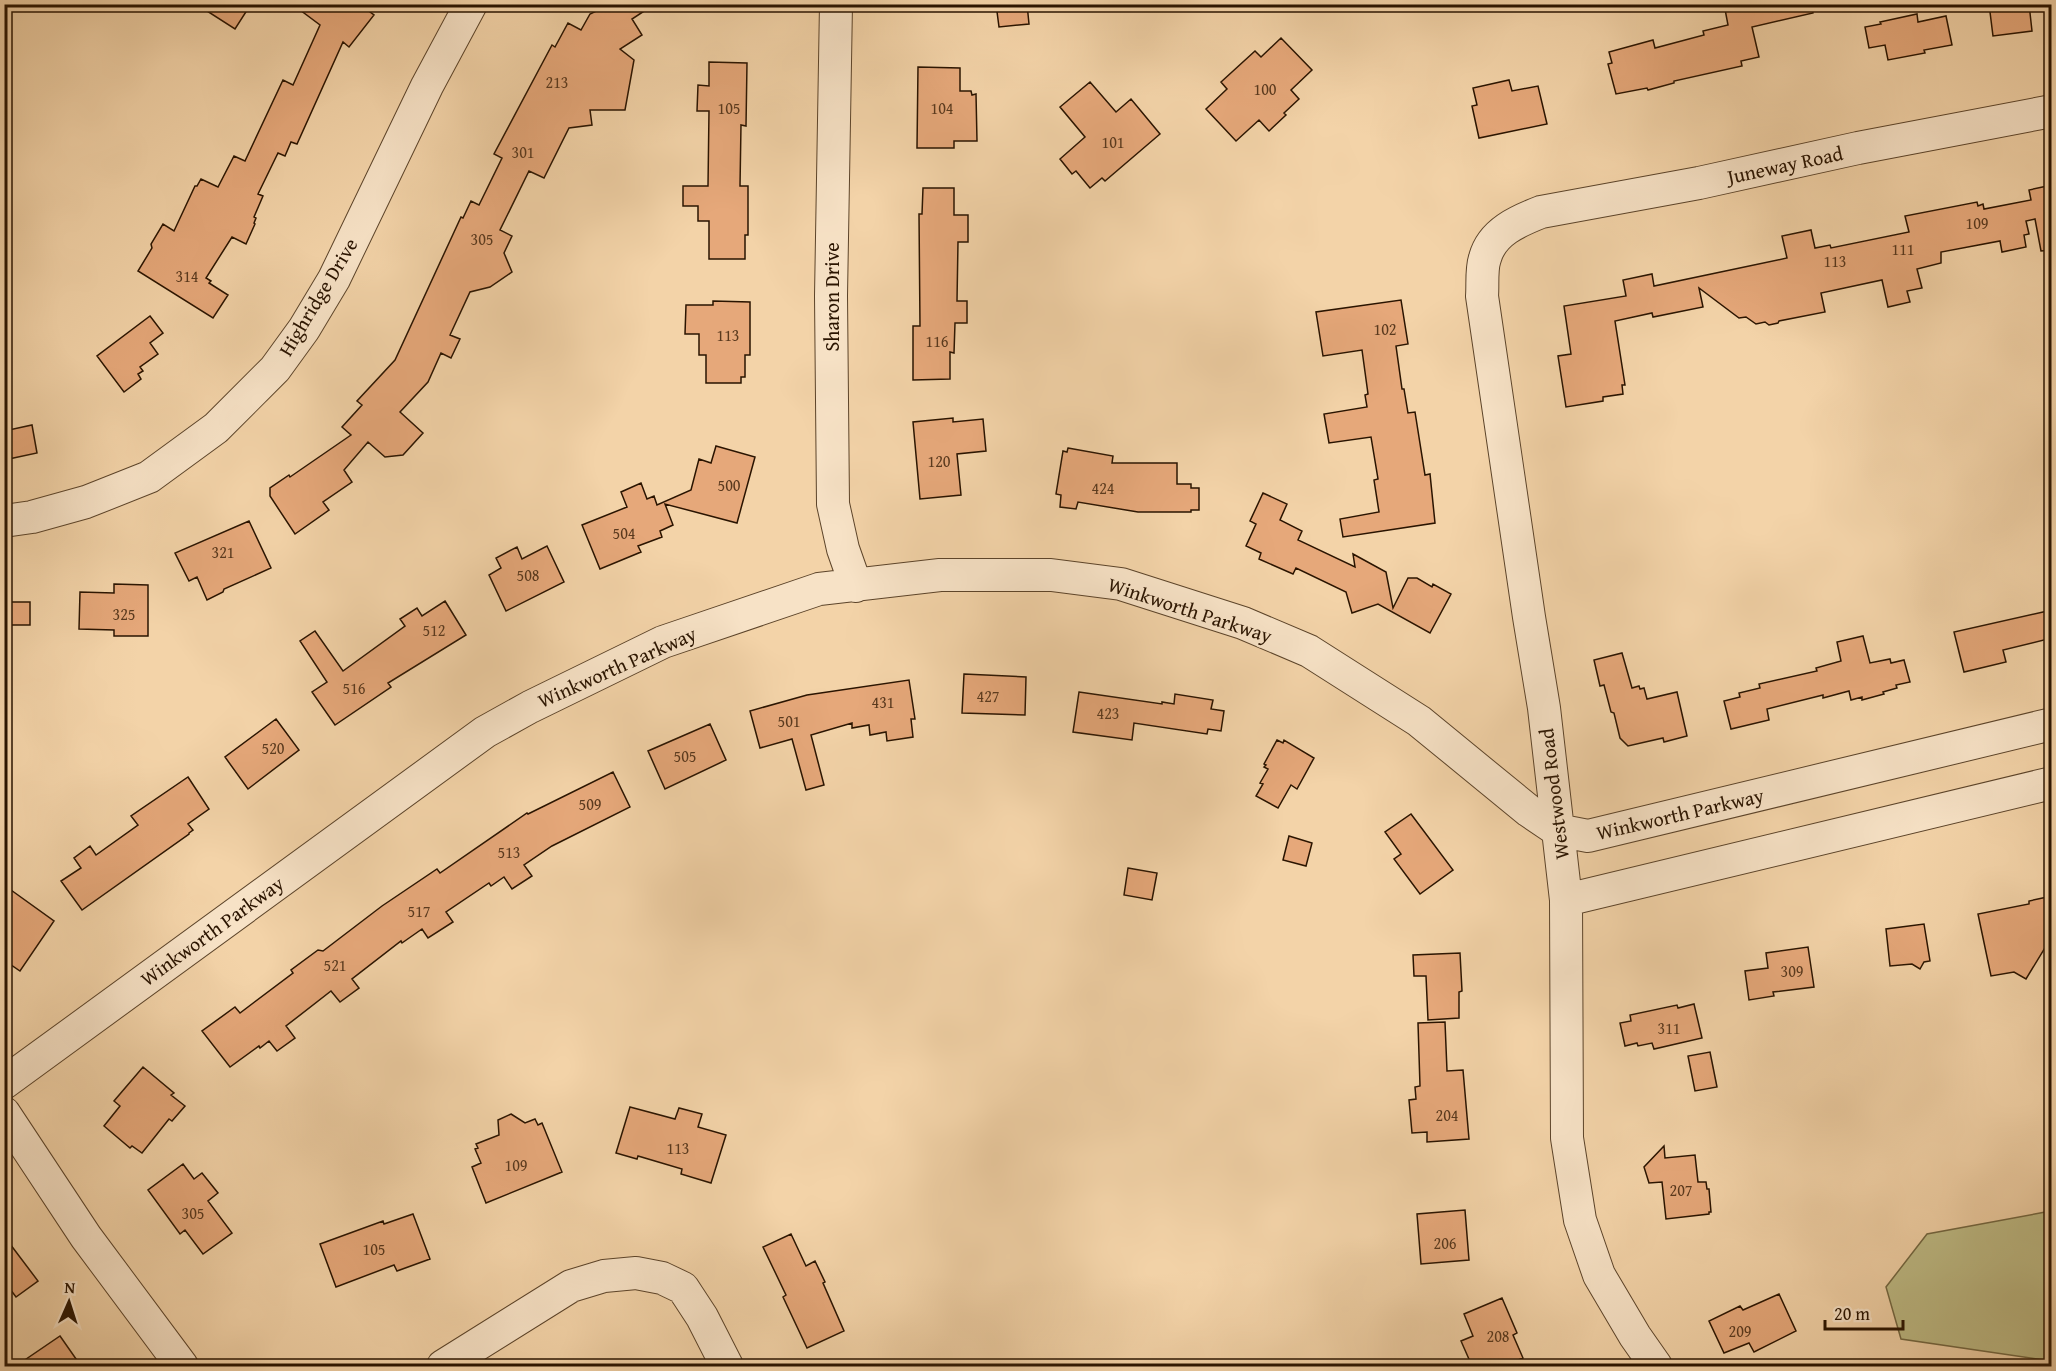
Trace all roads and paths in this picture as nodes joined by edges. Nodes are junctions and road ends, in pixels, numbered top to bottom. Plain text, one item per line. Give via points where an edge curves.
1 (471, 4) edge
2 (836, 4) edge
3 (2052, 111) edge
4 (1519, 220) joint
5 (4, 521) edge
6 (856, 586) junction
7 (2052, 724) edge
8 (2052, 783) edge
9 (1557, 830) junction
10 (1566, 900) junction
11 (4, 1083) edge
12 (4, 1113) edge
13 (182, 1366) edge
14 (443, 1366) edge
15 (727, 1366) edge
16 (1656, 1366) edge

1 - 5 street, Highridge Drive via 334,279 275,369 216,428 149,477 86,502
2 - 6 street, Sharon Drive via 831,296 833,504
3 - 4 street, Juneway Road via 1541,212
4 - 9 street, Westwood Road via 1499,235 1485,258 1482,296 1544,708
6 - 9 street, Winkworth Parkway via 940,575 1051,575 1121,584 1243,623 1309,651 1419,721
6 - 11 street, Winkworth Parkway via 819,590 663,642 485,732
7 - 9 street, Winkworth Parkway via 1588,836
8 - 10 street
9 - 10 street, Westwood Road
10 - 16 street, Westwood Road via 1567,1138 1580,1220 1599,1275
12 - 13 street via 86,1237
14 - 15 street via 571,1286 604,1276 636,1273 682,1287

